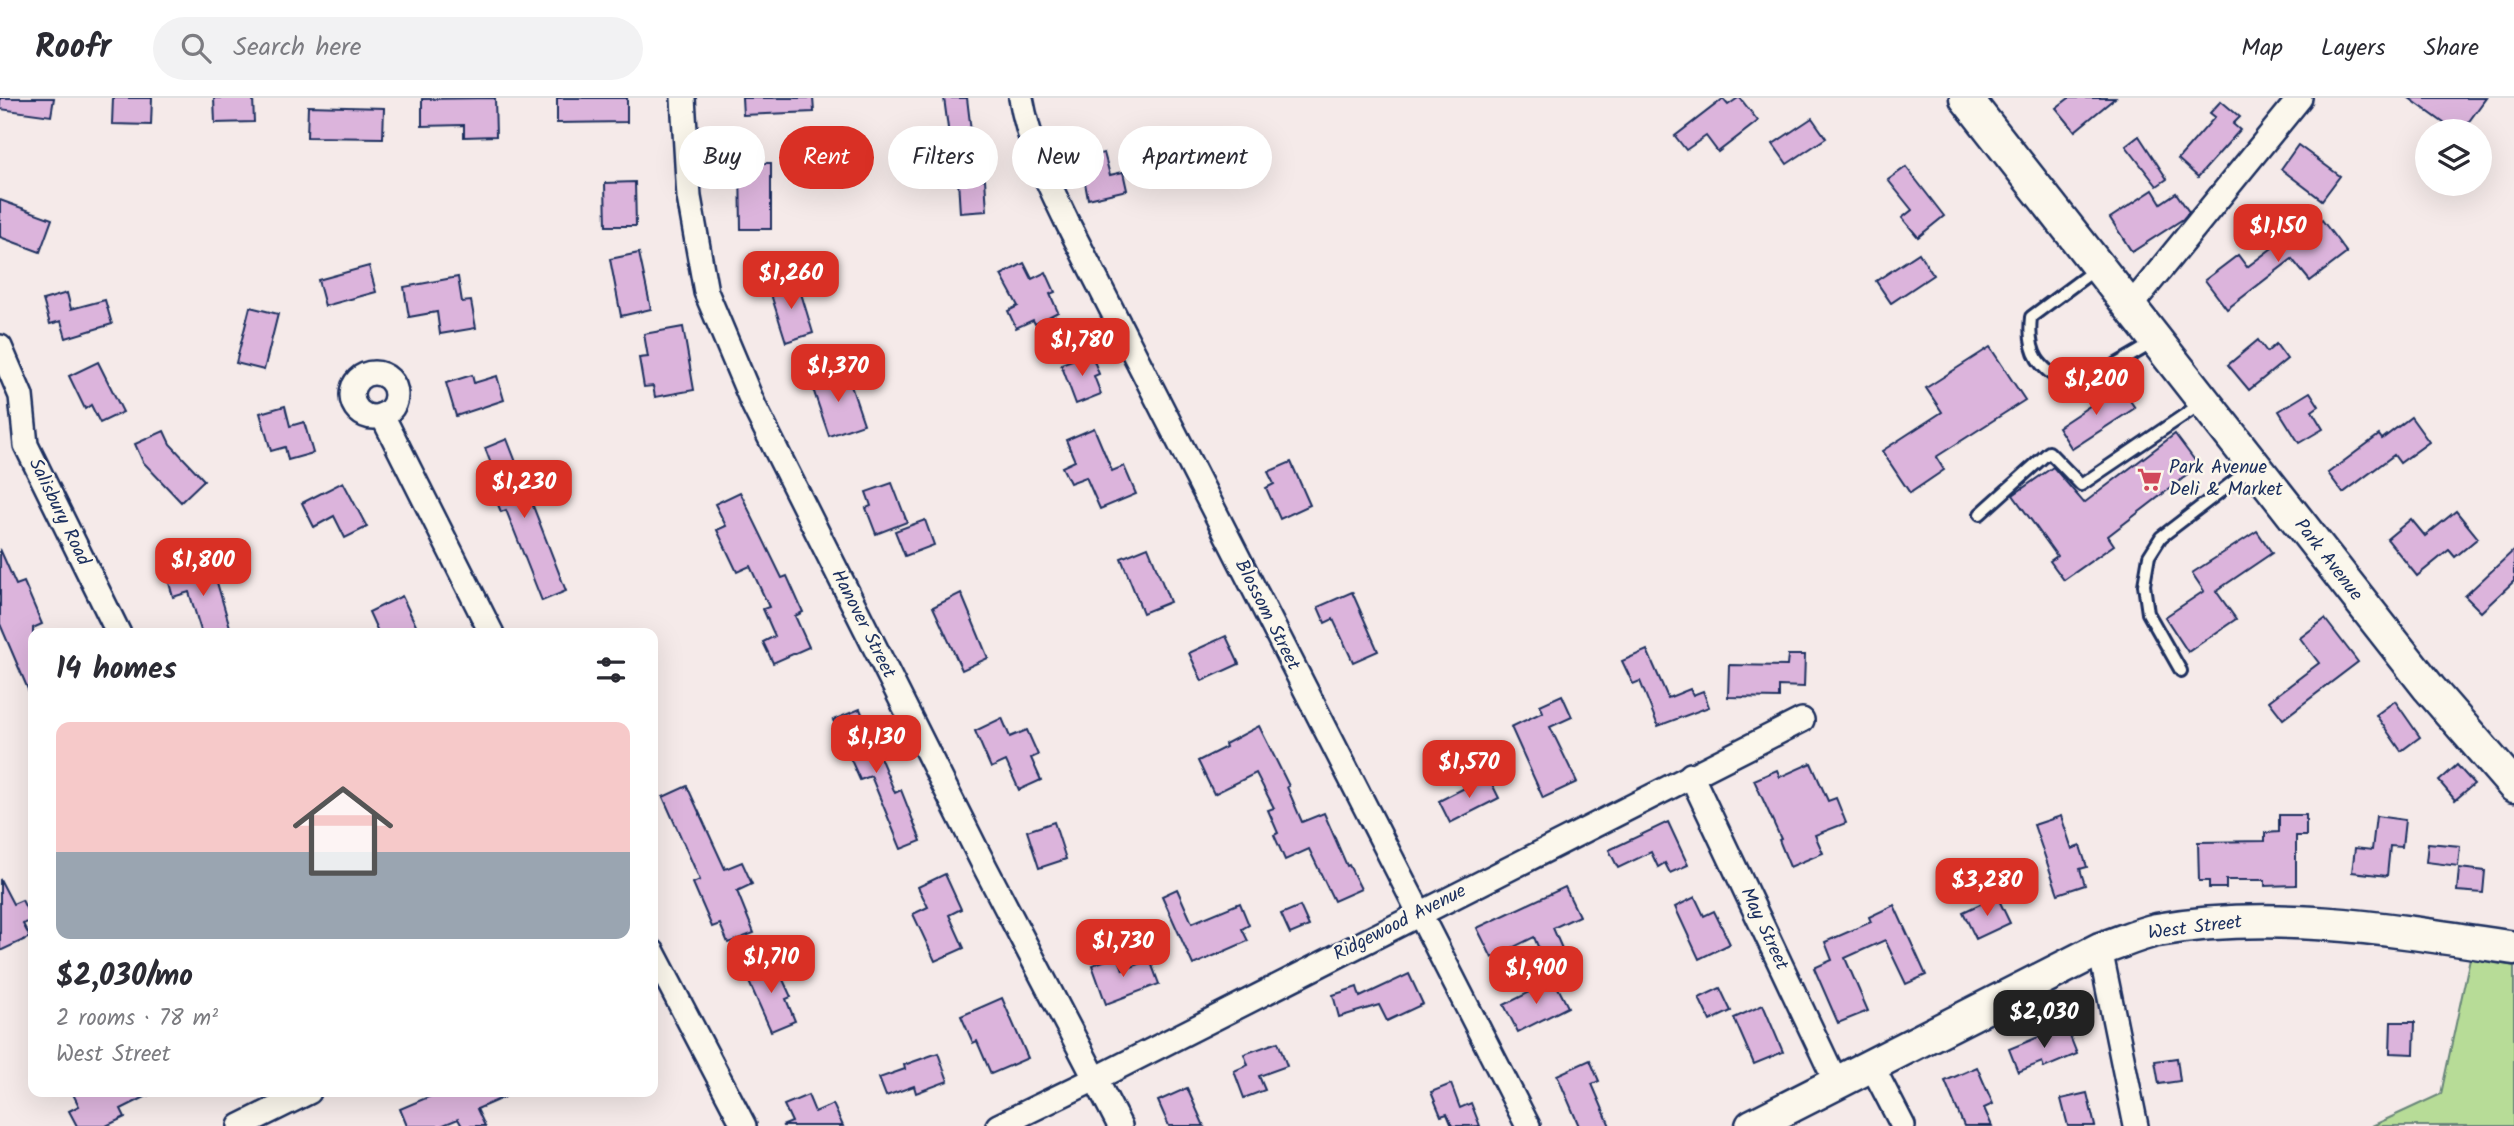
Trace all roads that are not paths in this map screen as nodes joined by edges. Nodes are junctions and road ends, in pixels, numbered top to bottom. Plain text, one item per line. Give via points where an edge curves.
1 (683, 98) edge
2 (1021, 98) edge
3 (1966, 98) edge
4 (2300, 98) edge
5 (2099, 267) junction
6 (2129, 308) junction
7 (2155, 341) junction
8 (0, 347) edge
9 (2204, 401) junction
10 (382, 415) dead end
11 (2254, 467) junction
12 (1980, 514) dead end
13 (117, 628) edge
14 (489, 628) edge
15 (2181, 671) dead end
16 (1802, 720) dead end
17 (1691, 775) junction
18 (2514, 786) edge
19 (1418, 914) junction
20 (2514, 948) edge
21 (2101, 949) junction
22 (658, 962) edge
23 (1872, 1066) junction
24 (1096, 1079) junction
25 (1836, 1082) junction
26 (299, 1097) edge
27 (240, 1126) edge
28 (744, 1126) edge
29 (998, 1126) edge
30 (1119, 1126) edge
31 (1528, 1126) edge
32 (1752, 1126) edge
33 (1903, 1126) edge
34 (2136, 1126) edge

1 - 24 street, Hanover Street via 689,197 706,292 754,406
2 - 19 street, Blossom Street via 1037,158 1068,224
3 - 5 street, Park Avenue
4 - 6 street
5 - 6 street, Park Avenue
5 - 7 lane via 2031,317 2033,354 2048,373 2070,387
6 - 7 street, Park Avenue
7 - 9 street, Park Avenue
8 - 13 street, Salisbury Road via 21,396 26,445
9 - 11 street, Park Avenue
9 - 12 lane via 2081,485 2049,452
10 - 14 street
11 - 15 lane via 2161,537 2149,556 2144,585 2148,613
11 - 18 street, Park Avenue via 2429,688
16 - 17 street, Ridgewood Avenue
17 - 19 street, Ridgewood Avenue
17 - 25 street, May Street
19 - 24 street, Ridgewood Avenue
19 - 31 street, Blossom Street
20 - 21 street, West Street via 2415,933 2261,920 2153,931
21 - 23 street, West Street
21 - 34 street
22 - 28 street
23 - 25 street, West Street
23 - 33 street
24 - 29 street, Ridgewood Avenue
24 - 30 street, Hanover Street
25 - 32 street, West Street
26 - 27 street

